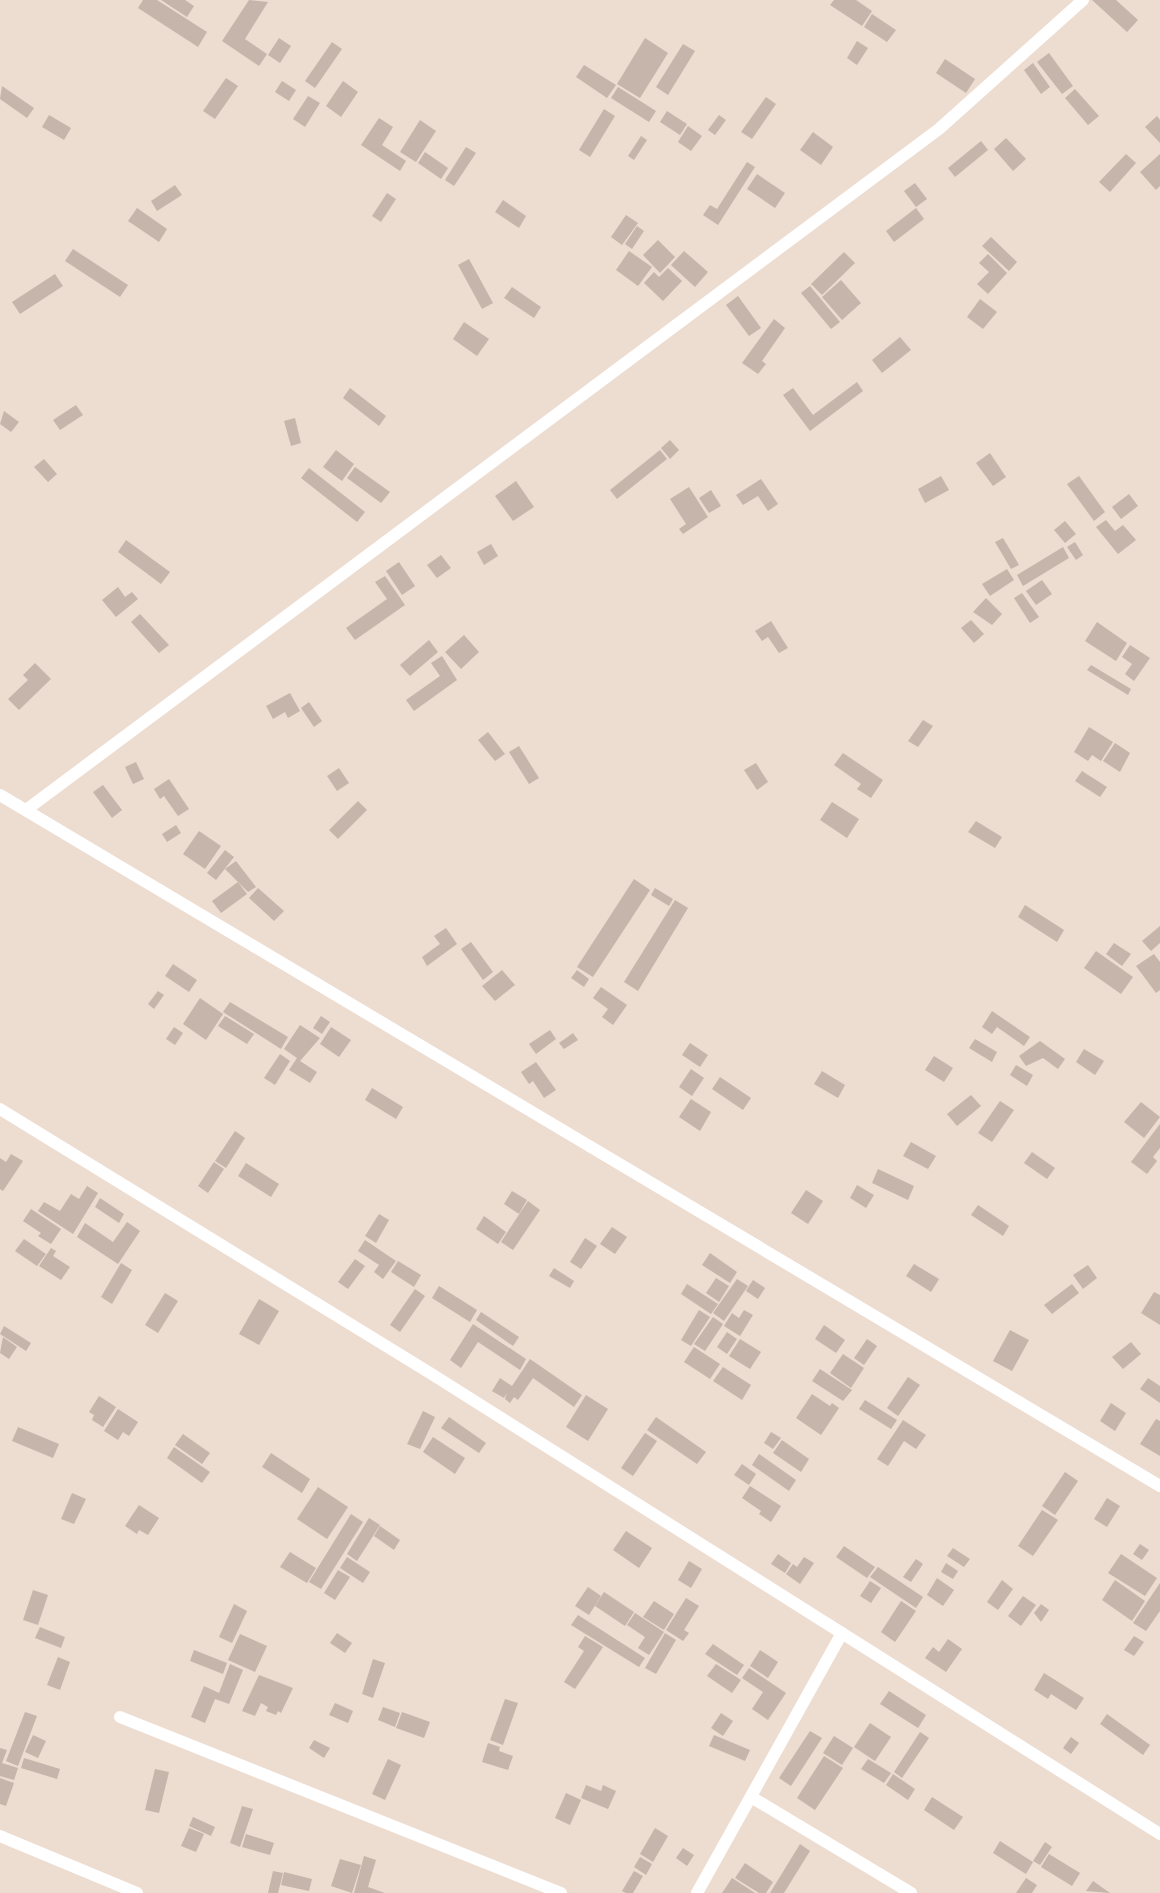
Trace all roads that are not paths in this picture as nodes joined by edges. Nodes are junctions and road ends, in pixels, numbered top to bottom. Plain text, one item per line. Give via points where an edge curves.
1 (1083, 0) edge
2 (0, 795) edge
3 (26, 810) junction
4 (0, 1109) edge
5 (1160, 1486) edge
6 (842, 1633) junction
7 (120, 1717) dead end
8 (751, 1797) junction
9 (1160, 1833) edge
10 (0, 1836) edge
11 (137, 1893) edge
12 (561, 1893) edge
13 (697, 1893) edge
14 (911, 1893) edge

1 - 3 street via 939,129
2 - 3 street
3 - 5 street
4 - 6 street
6 - 8 street
6 - 9 street
7 - 12 street
8 - 13 street
8 - 14 street
10 - 11 street

